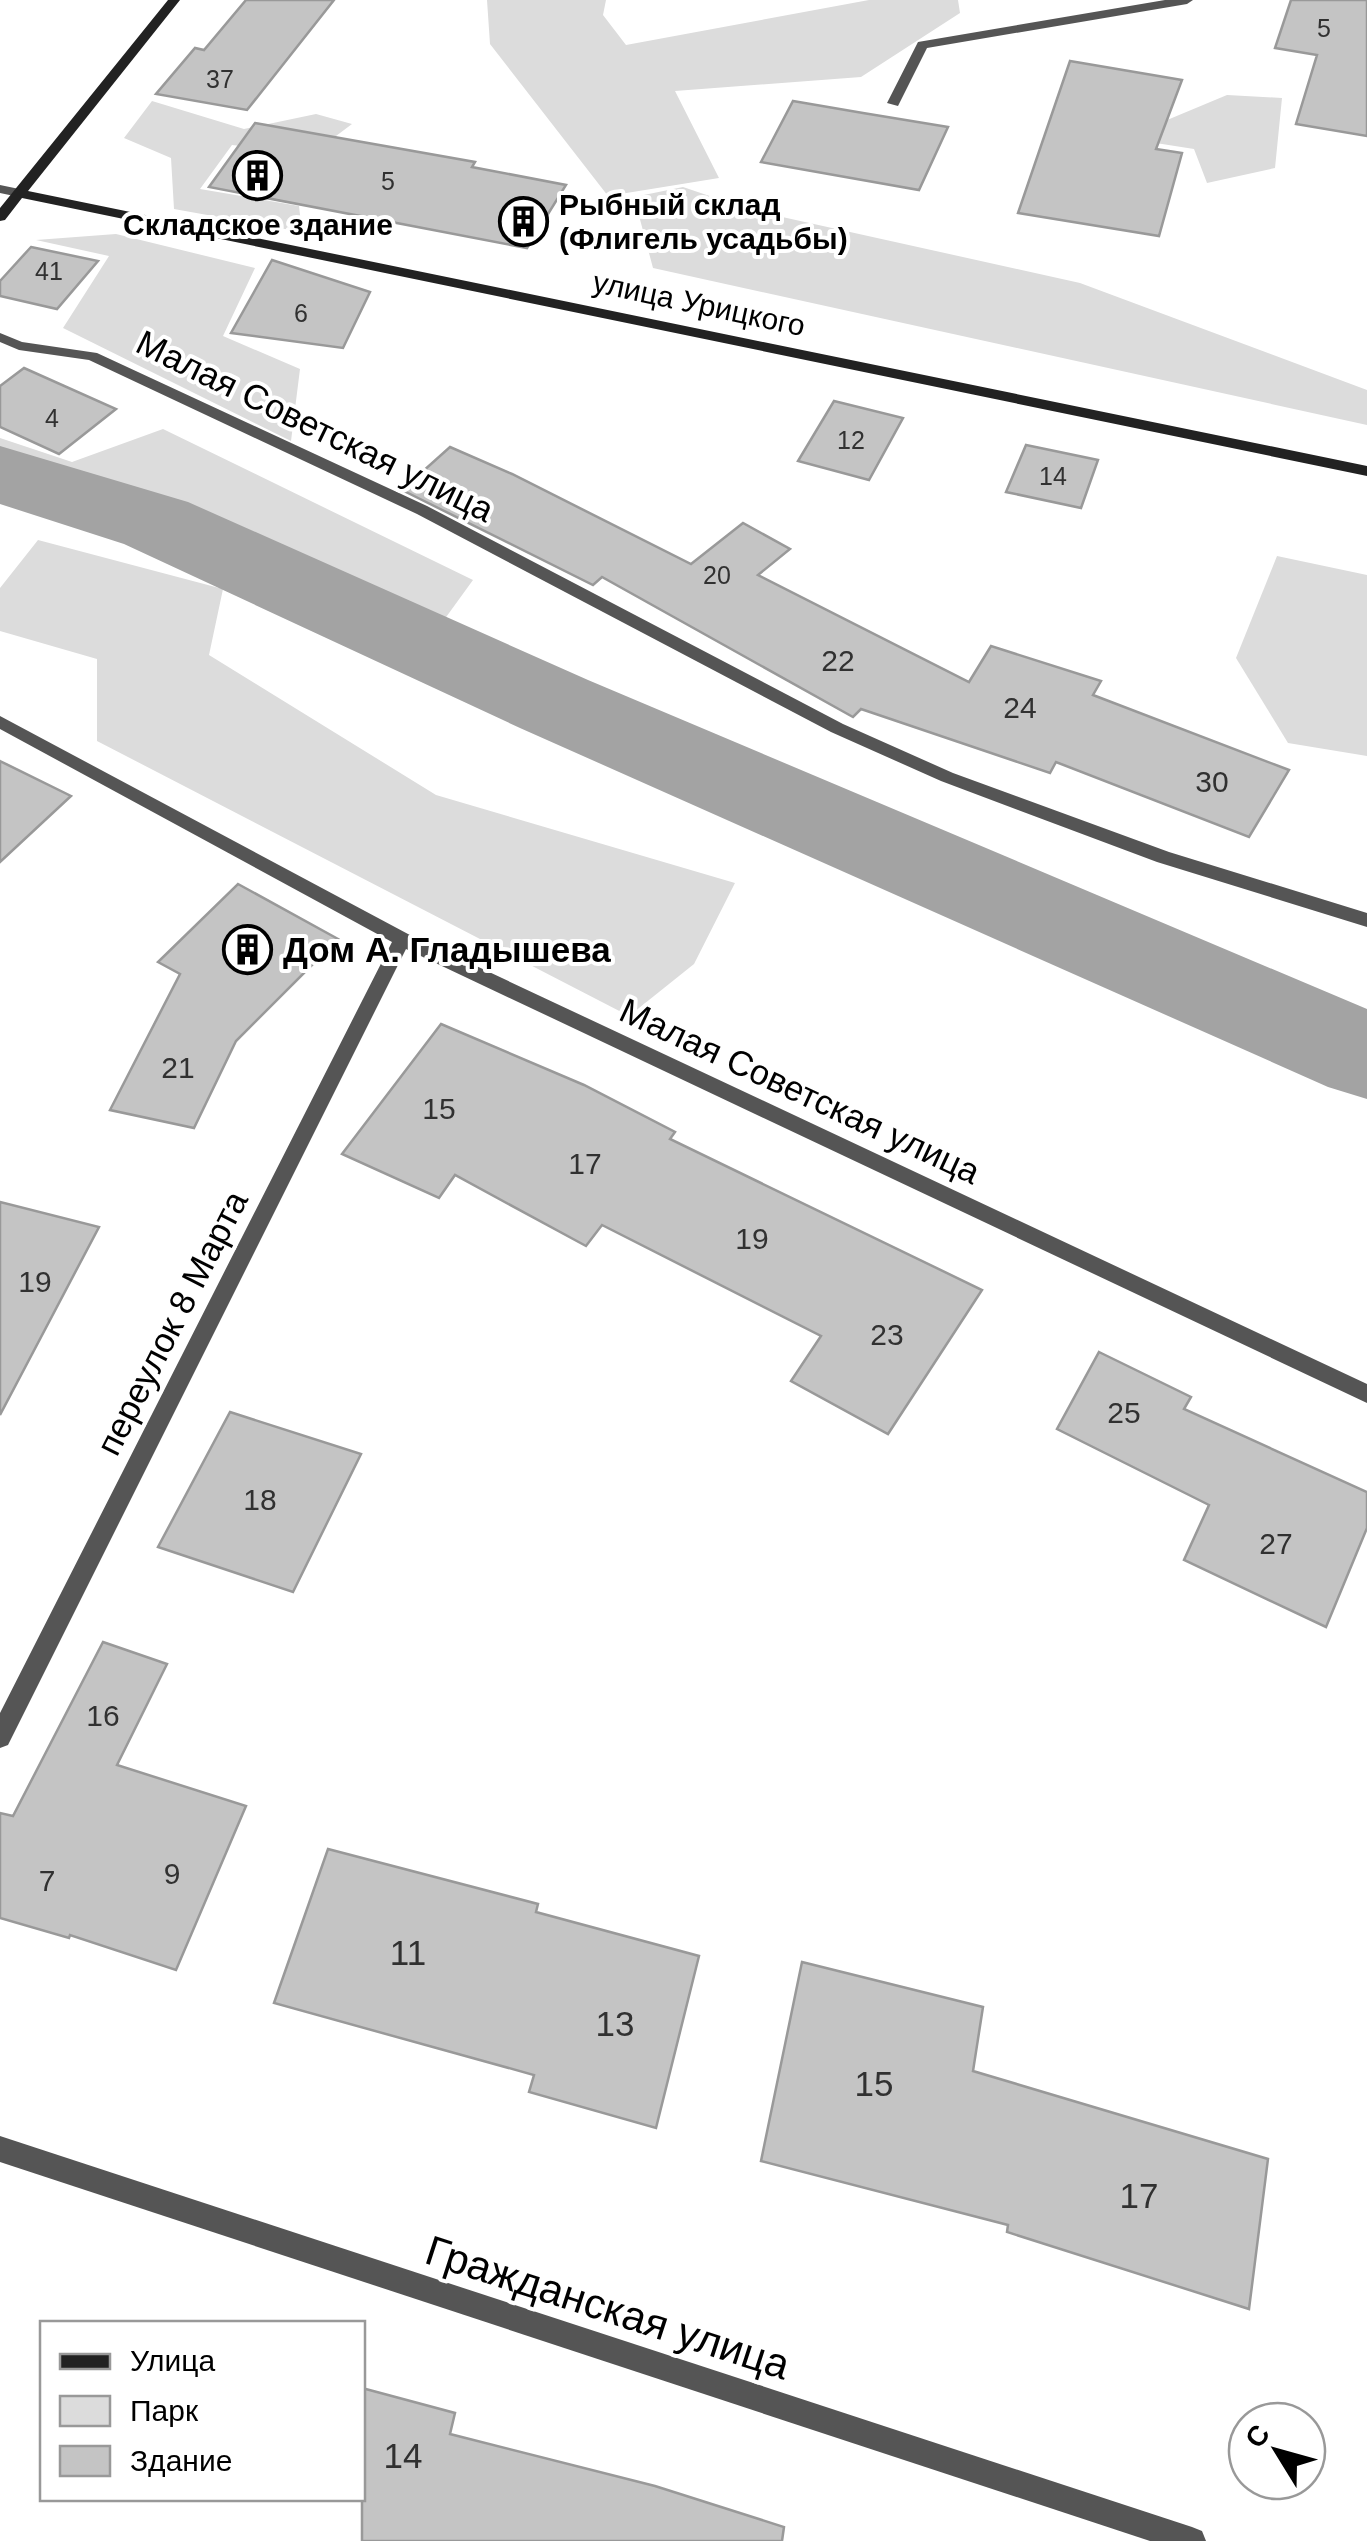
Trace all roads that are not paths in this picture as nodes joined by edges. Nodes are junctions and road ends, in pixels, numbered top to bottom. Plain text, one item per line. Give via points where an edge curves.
1 (174, 0) edge
2 (1187, 0) edge
3 (893, 103) dead end
4 (0, 190) edge
5 (19, 193) junction
6 (0, 217) edge
7 (0, 338) edge
8 (1367, 472) edge
9 (0, 722) edge
10 (1367, 920) edge
11 (402, 939) junction
12 (1367, 1394) edge
13 (0, 1737) edge
14 (0, 2149) edge
15 (1192, 2541) edge

1 - 5 main road
2 - 3 street via 922,45
4 - 5 street
5 - 6 main road
5 - 8 main road, улица Урицкого
7 - 10 street, Малая Советская улица via 92,356 422,510 837,728 947,777 1162,857
9 - 11 street, Малая Советская улица
11 - 12 street, Малая Советская улица
11 - 13 street, переулок 8 Марта
14 - 15 street, Гражданская улица

